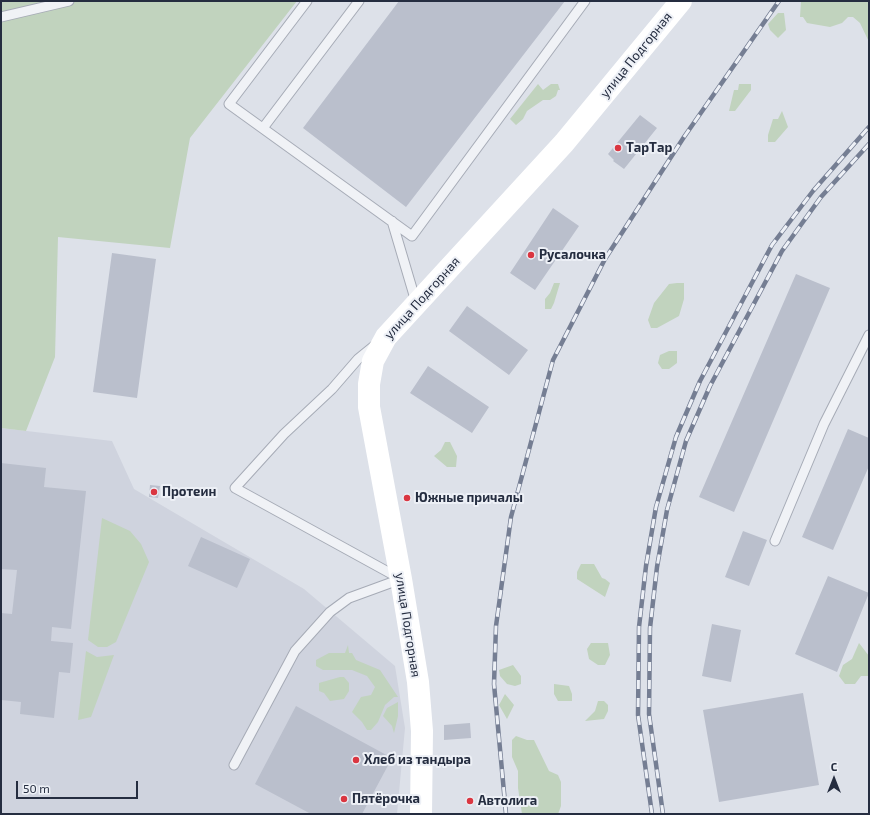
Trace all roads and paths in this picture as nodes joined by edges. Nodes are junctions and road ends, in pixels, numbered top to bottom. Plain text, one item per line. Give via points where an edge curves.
1 (69, 1) edge
2 (307, 1) edge
3 (359, 1) edge
4 (585, 1) edge
5 (681, 1) edge
6 (1, 17) edge
7 (263, 128) junction
8 (392, 221) junction
9 (416, 304) junction
10 (869, 335) edge
11 (386, 336) junction
12 (775, 541) dead end
13 (401, 579) junction
14 (234, 765) dead end
15 (421, 814) edge

1 - 6 lane
2 - 7 lane via 229,104
3 - 7 lane
4 - 8 lane via 412,236
5 - 9 main road, улица Подгорная via 564,143
7 - 8 lane
8 - 9 lane
9 - 11 main road, улица Подгорная
10 - 12 lane via 824,424
11 - 13 main road, улица Подгорная via 373,361 369,407
11 - 13 lane via 358,358 332,389 284,434 234,488
13 - 14 lane via 349,598 330,612 295,651
13 - 15 main road, улица Подгорная via 418,682 422,731

